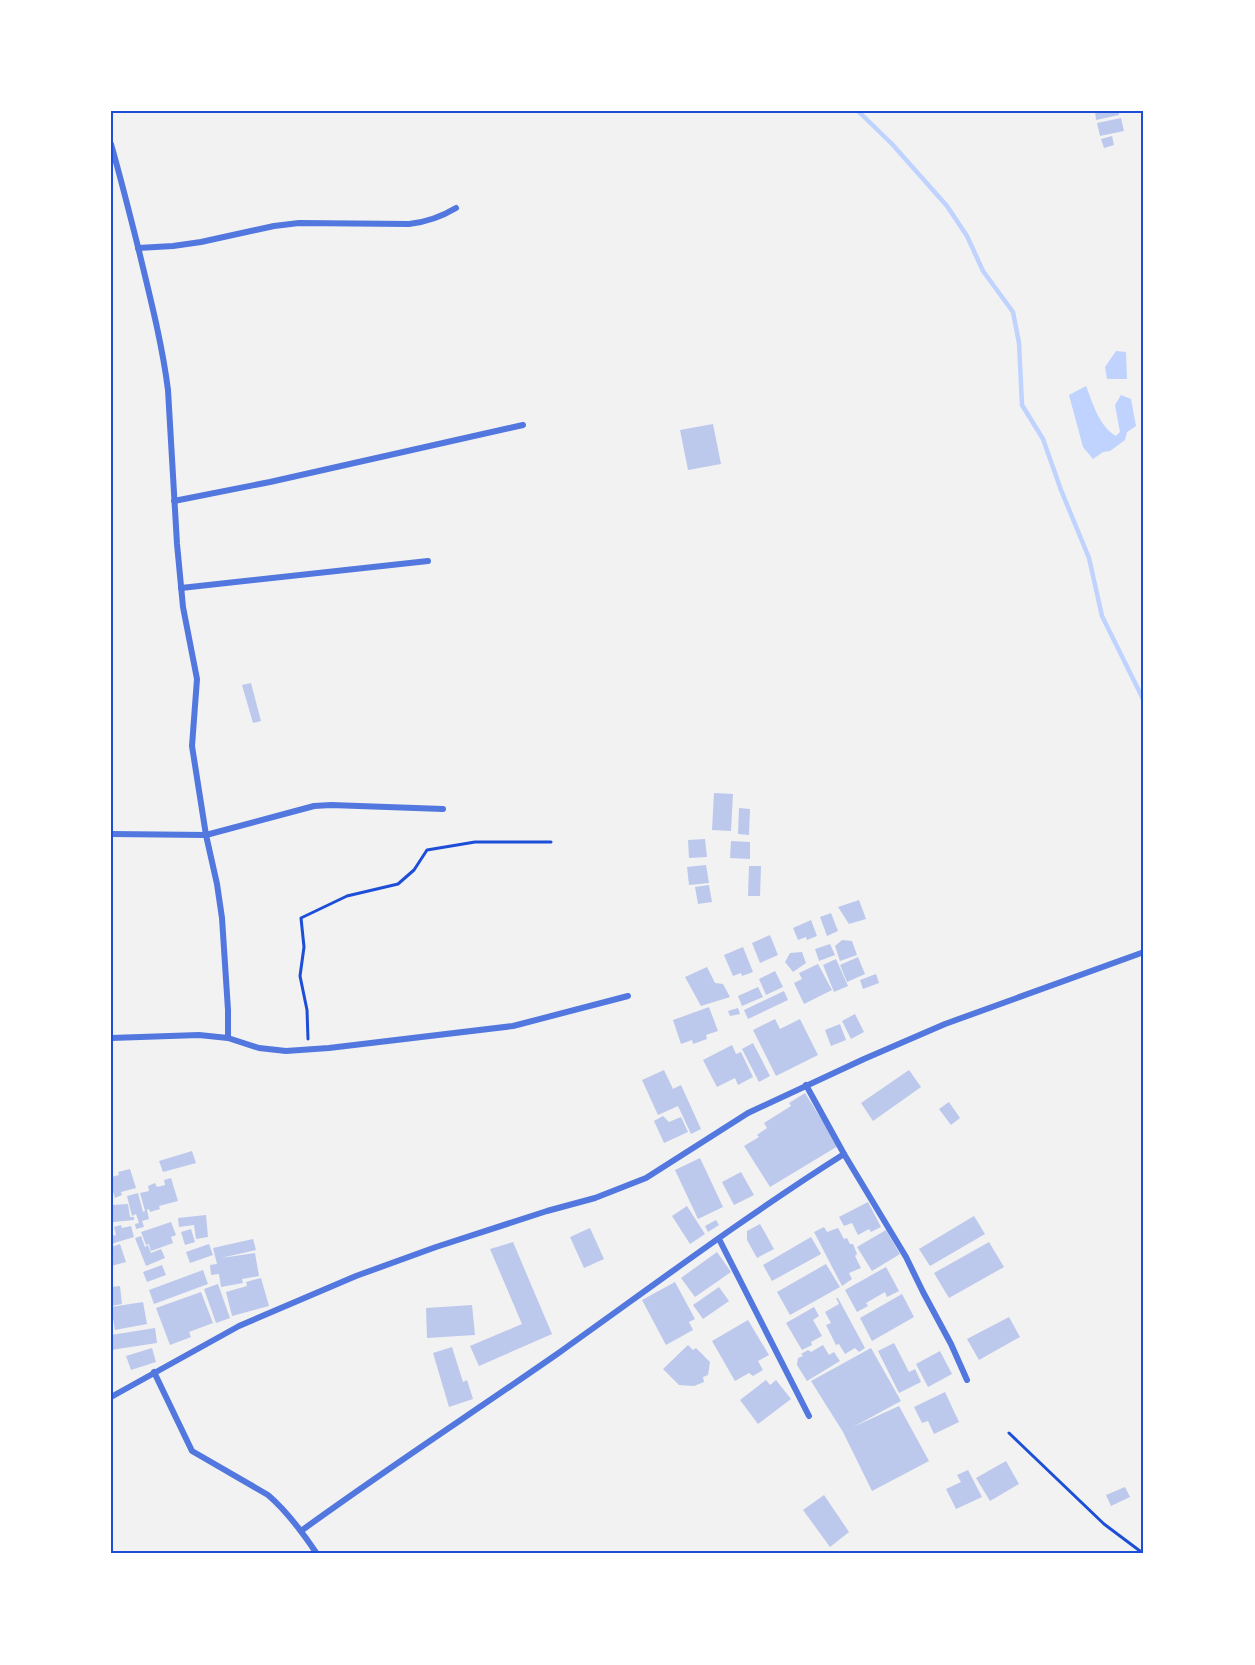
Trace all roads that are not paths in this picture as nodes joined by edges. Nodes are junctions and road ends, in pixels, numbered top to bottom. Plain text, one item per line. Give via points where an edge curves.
1 (111, 144) edge
2 (456, 208) dead end
3 (138, 248) junction
4 (523, 425) dead end
5 (174, 501) junction
6 (428, 561) dead end
7 (181, 588) junction
8 (442, 808) dead end
9 (111, 834) edge
10 (206, 835) junction
11 (1144, 952) edge
12 (628, 996) dead end
13 (111, 1038) edge
14 (228, 1038) junction
15 (806, 1085) junction
16 (844, 1154) junction
17 (719, 1239) junction
18 (154, 1372) junction
19 (968, 1380) dead end
20 (111, 1397) edge
21 (808, 1416) dead end
22 (301, 1531) junction
23 (317, 1554) edge

1 - 3 street
2 - 3 street via 426,222 299,223 201,242
3 - 5 street via 162,347
4 - 5 street
5 - 7 street
6 - 7 street
7 - 10 street via 197,679 192,746
8 - 10 street via 314,806
9 - 10 street
10 - 14 street via 222,918
11 - 15 street via 945,1024
12 - 14 street via 513,1026 309,1050 259,1048
13 - 14 street
15 - 16 street
15 - 18 street via 748,1113 646,1178 356,1276 239,1326
16 - 17 street
16 - 19 street via 906,1257
17 - 21 street
17 - 22 street
18 - 20 street
18 - 22 street via 192,1451 268,1495
22 - 23 street

